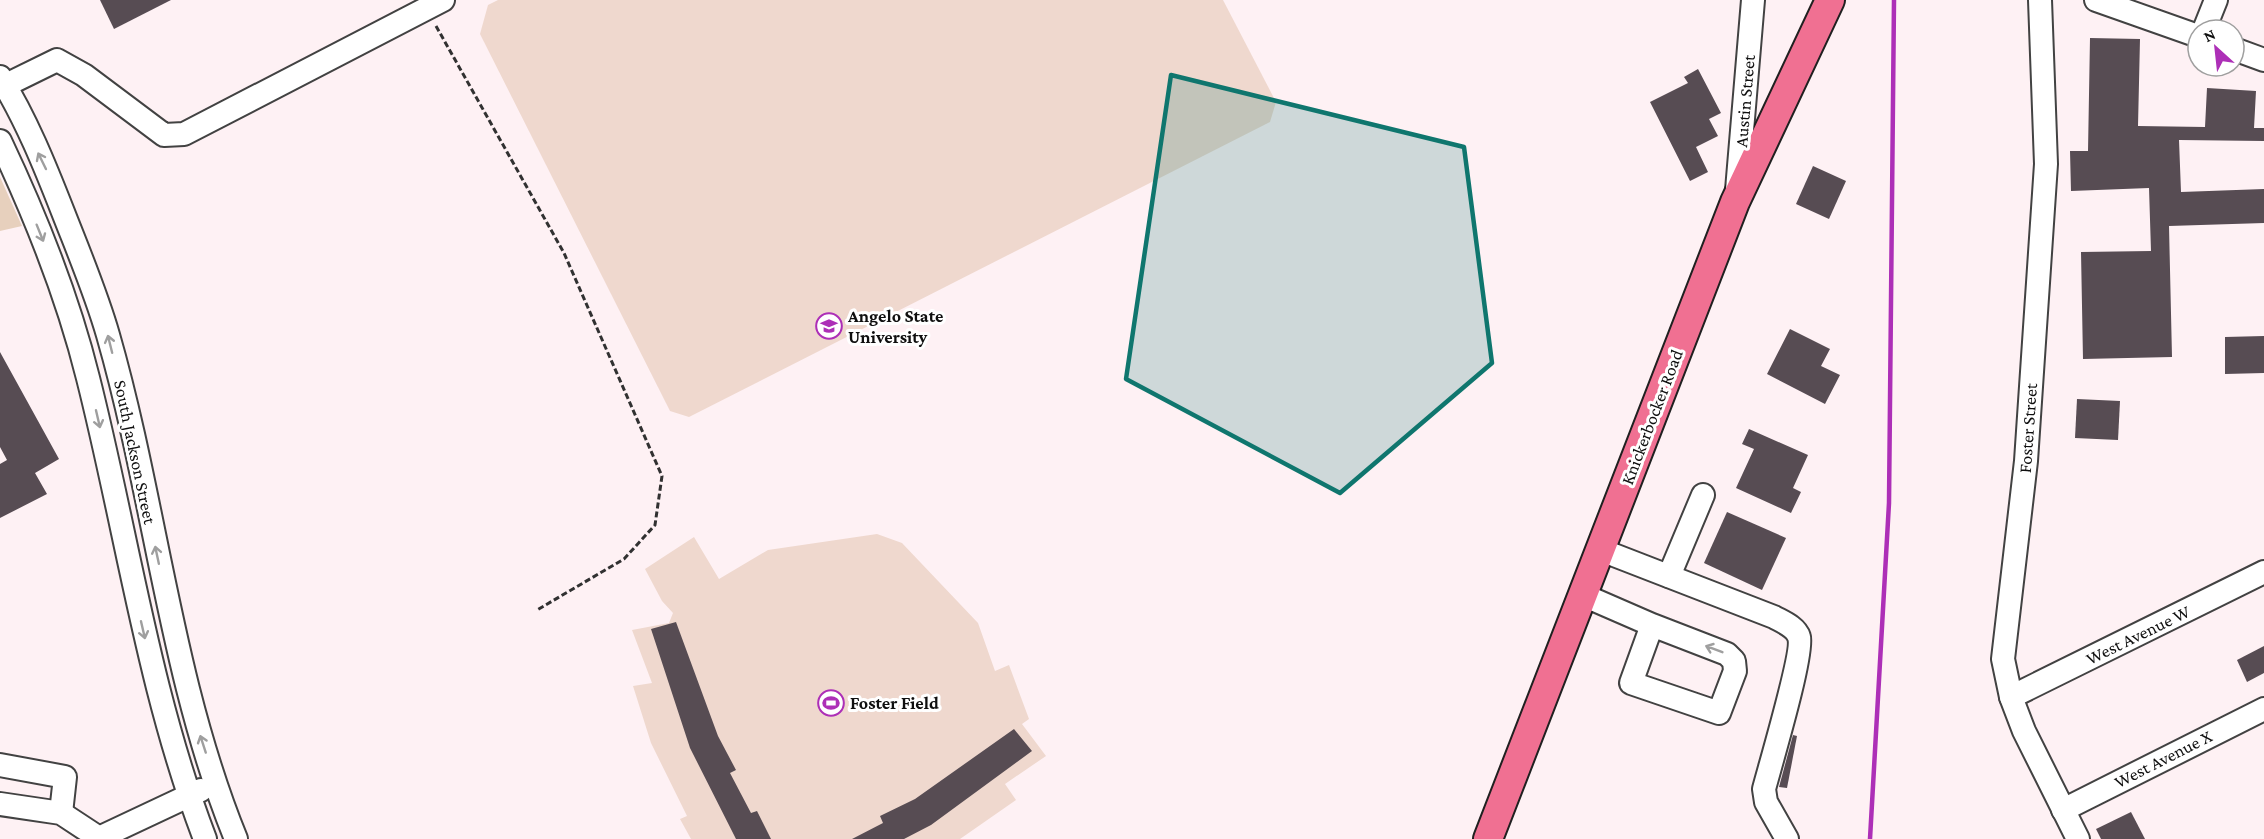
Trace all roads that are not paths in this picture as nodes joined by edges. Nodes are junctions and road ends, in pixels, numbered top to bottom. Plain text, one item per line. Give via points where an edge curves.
1 (1753, 0) edge
2 (1830, 0) edge
3 (2040, 0) edge
4 (2096, 0) edge
5 (2216, 0) edge
6 (435, 4) edge
7 (2209, 18) edge
8 (2186, 32) edge
9 (2246, 53) edge
10 (2264, 60) edge
11 (2, 83) edge
12 (0, 141) edge
13 (1736, 202) junction
14 (1703, 495) dead end
15 (1601, 550) junction
16 (2264, 572) edge
17 (1669, 576) junction
18 (1583, 596) junction
19 (1652, 625) junction
20 (2011, 698) junction
21 (2264, 709) edge
22 (0, 765) edge
23 (215, 782) junction
24 (189, 797) junction
25 (0, 804) edge
26 (2063, 810) junction
27 (61, 813) junction
28 (124, 833) edge
29 (99, 839) edge
30 (205, 839) edge
31 (236, 839) edge
32 (1488, 839) edge
33 (1787, 839) edge
34 (2078, 839) edge

1 - 13 street, Austin Street
2 - 13 main road, Knickerbocker Road
3 - 20 street, Foster Street via 2046,164 2026,461 2003,659
4 - 8 street
5 - 7 street
6 - 11 street via 184,134 164,135 84,75 57,60
9 - 10 street
23 -> 11 street, South Jackson Street via 196,724 171,621 129,418 107,334 48,173
12 -> 24 street, South Jackson Street via 56,272 88,376 143,629
13 - 15 main road, Knickerbocker Road
14 - 17 street
15 - 17 street
15 - 18 main road, Knickerbocker Road
16 - 20 street, West Avenue W
17 - 33 street via 1774,617 1799,636 1794,676 1764,789 1766,802
18 - 19 street
18 - 32 main road, Knickerbocker Road
19 -> 19 street via 1630,682 1719,713 1735,672 1734,661 1727,654
20 - 26 street, Foster Street
21 - 26 street, West Avenue X
22 - 27 street via 65,777
23 - 24 street
23 - 31 street, South Jackson Street
24 - 28 street
24 - 30 street, South Jackson Street
25 - 27 street
26 - 34 street, Foster Street
27 - 29 street
28 - 29 street

